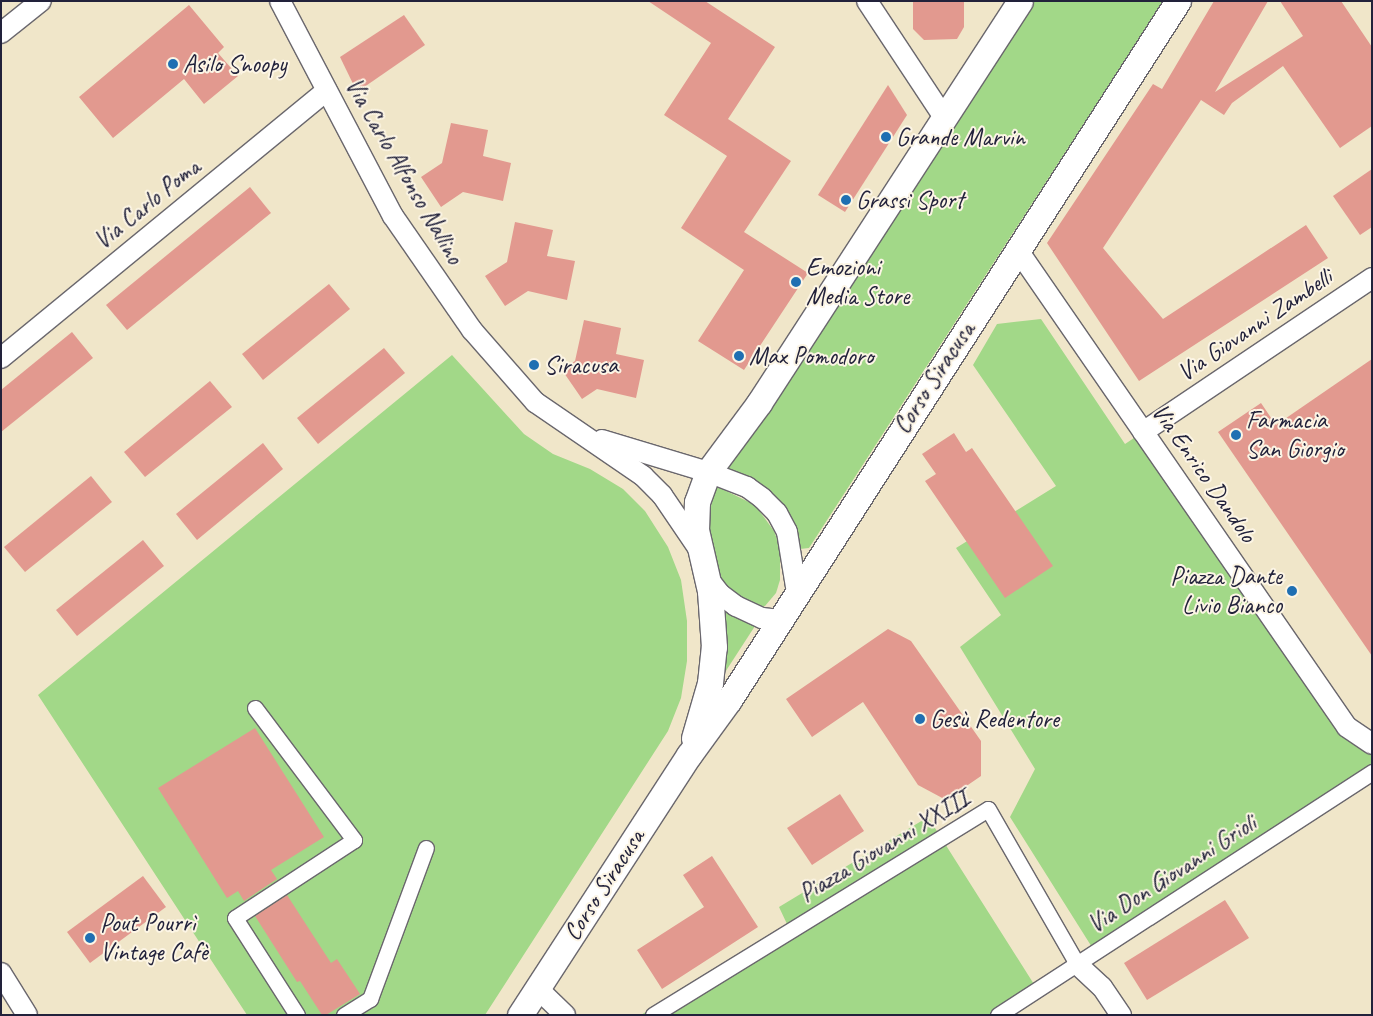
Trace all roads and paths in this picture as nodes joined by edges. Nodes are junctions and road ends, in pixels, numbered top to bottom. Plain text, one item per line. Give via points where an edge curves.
1 (41, 1) edge
2 (280, 1) edge
3 (867, 1) edge
4 (1020, 1) edge
5 (1178, 1) edge
6 (1, 33) edge
7 (326, 91) junction
8 (945, 119) junction
9 (1017, 249) junction
10 (1372, 278) edge
11 (1, 358) edge
12 (1144, 432) junction
13 (587, 435) junction
14 (708, 472) junction
15 (698, 548) junction
16 (706, 576) junction
17 (797, 593) junction
18 (780, 620) junction
19 (255, 708) dead end
20 (1372, 744) edge
21 (689, 755) junction
22 (1372, 772) edge
23 (426, 848) dead end
24 (1077, 964) junction
25 (1, 973) edge
26 (537, 988) junction
27 (27, 1015) edge
28 (297, 1015) edge
29 (344, 1015) edge
30 (520, 1015) edge
31 (565, 1015) edge
32 (653, 1015) edge
33 (998, 1015) edge
34 (1121, 1015) edge

1 - 6 street
2 - 7 street, Via Carlo Alfonso Nallino
3 - 8 street
4 - 8 street, Corso Siracusa
5 - 9 street, Corso Siracusa
7 - 11 street, Via Carlo Poma
7 - 13 street, Via Carlo Alfonso Nallino via 393,216 472,330 535,402
8 - 14 street, Corso Siracusa via 759,403
9 - 12 street, Via Enrico Dandolo
9 - 17 street, Corso Siracusa
10 - 12 street, Via Giovanni Zambelli
12 - 20 street, Via Enrico Dandolo via 1347,727
13 - 14 street, Via Carlo Alfonso Nallino
13 - 15 street, Via Carlo Alfonso Nallino via 643,476 662,495
14 - 15 street, Corso Siracusa via 697,502
14 - 17 street, Via Carlo Alfonso Nallino via 747,486 777,513 787,532
15 - 16 street, Corso Siracusa
16 - 18 street via 720,594 736,606 762,618
16 - 21 street, Corso Siracusa via 714,646 710,684
17 - 18 street, Corso Siracusa
18 - 21 street, Corso Siracusa via 730,700
19 - 28 street via 354,840 236,918
21 - 26 street, Corso Siracusa
22 - 24 street, Via Don Giovanni Grioli
23 - 29 street via 370,999
24 - 32 street, Piazza Giovanni XXIII via 988,809
24 - 33 street, Via Don Giovanni Grioli
24 - 34 street via 1102,987
25 - 27 street
26 - 30 street, Corso Siracusa
26 - 31 street

